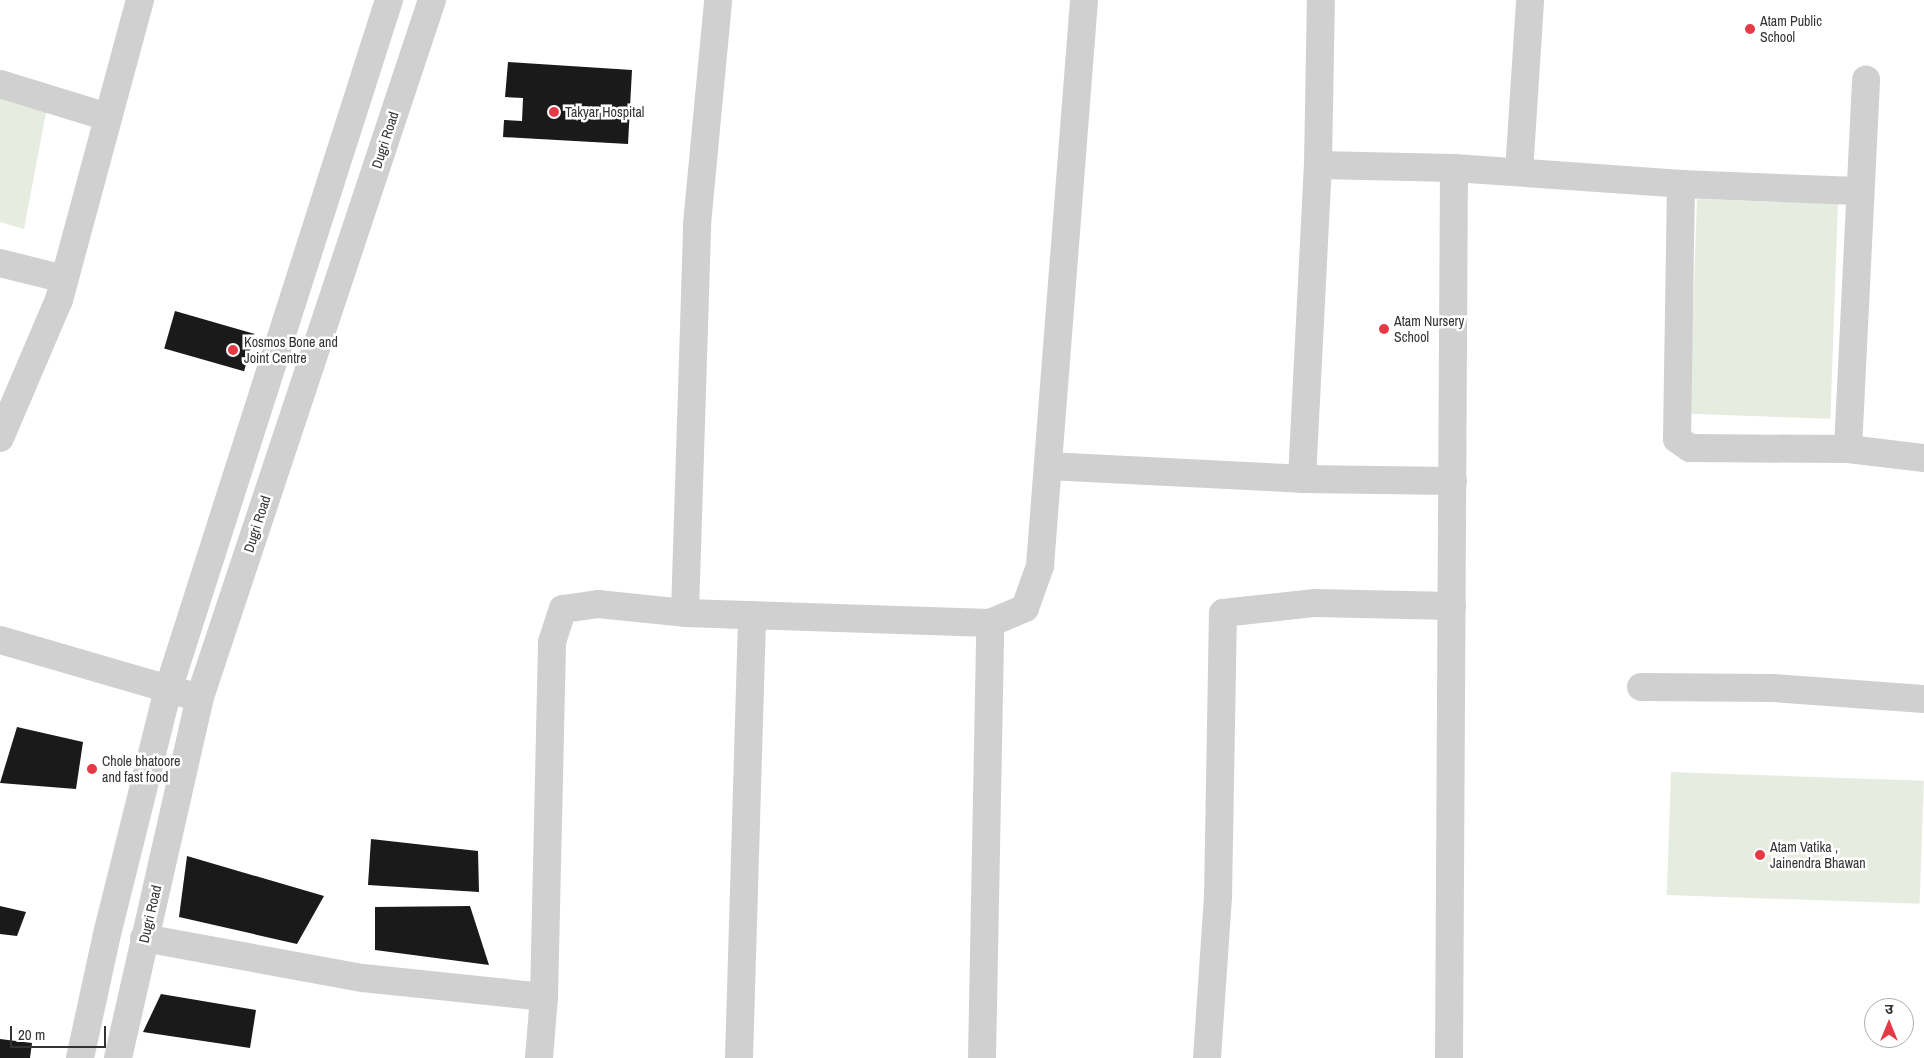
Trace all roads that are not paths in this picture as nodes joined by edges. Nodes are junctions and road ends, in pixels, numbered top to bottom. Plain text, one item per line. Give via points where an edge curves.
1 (140, 0) edge
2 (389, 0) edge
3 (432, 0) edge
4 (718, 0) edge
5 (1084, 0) edge
6 (1321, 0) edge
7 (1530, 0) edge
8 (1866, 79) dead end
9 (0, 84) edge
10 (108, 117) junction
11 (1318, 165) junction
12 (1454, 168) junction
13 (1519, 172) junction
14 (1681, 184) junction
15 (1858, 191) junction
16 (0, 262) edge
17 (64, 279) junction
18 (0, 438) edge
19 (1848, 449) junction
20 (1924, 458) edge
21 (1048, 466) junction
22 (1302, 479) junction
23 (1452, 481) junction
24 (1452, 606) junction
25 (685, 613) junction
26 (752, 615) junction
27 (990, 623) junction
28 (0, 640) edge
29 (1641, 687) dead end
30 (168, 690) junction
31 (200, 697) junction
32 (1924, 699) edge
33 (144, 938) junction
34 (544, 997) junction
35 (80, 1058) edge
36 (118, 1058) edge
37 (539, 1058) edge
38 (739, 1058) edge
39 (982, 1058) edge
40 (1207, 1058) edge
41 (1449, 1058) edge

1 - 10 street
2 - 30 street
3 - 31 street, Dugri Road
4 - 25 street via 697,224
5 - 21 street
6 - 11 street
7 - 13 street
8 - 15 street
9 - 10 street
10 - 17 street
11 - 12 street
11 - 22 street
12 - 13 street
12 - 23 street
13 - 14 street
14 - 15 street
14 - 19 street via 1677,439 1690,448
15 - 19 street
16 - 17 street
17 - 18 street
19 - 20 street
21 - 22 street
21 - 27 street via 1040,566 1025,608
22 - 23 street
23 - 24 street
24 - 40 street via 1315,603 1223,613 1218,897
24 - 41 street
25 - 26 street
25 - 34 street via 598,604 563,609 552,642
26 - 27 street
26 - 38 street
27 - 39 street
28 - 30 street
29 - 32 street via 1773,688
30 - 31 street
30 - 35 street via 108,930
31 - 33 street, Dugri Road
33 - 34 street via 364,978
33 - 36 street, Dugri Road
34 - 37 street

